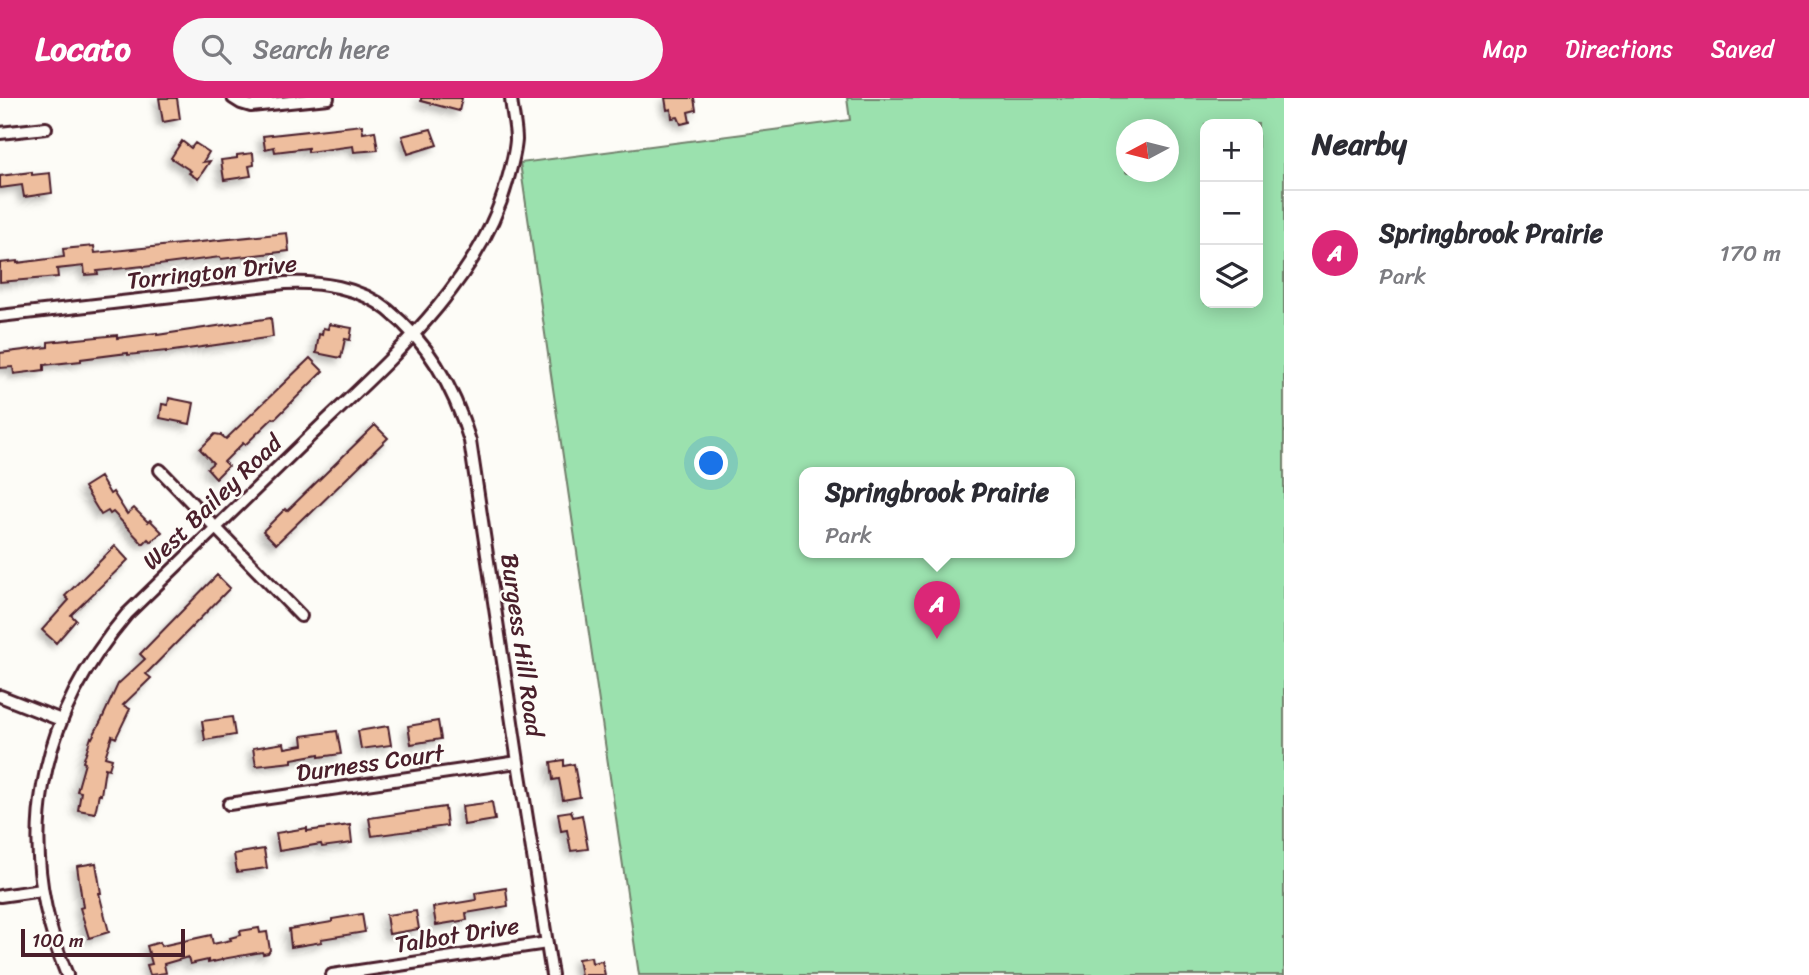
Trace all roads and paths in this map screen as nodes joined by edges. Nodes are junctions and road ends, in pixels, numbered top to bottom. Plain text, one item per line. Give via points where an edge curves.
1 (233, 98) edge
2 (328, 98) edge
3 (511, 98) edge
4 (46, 128) dead end
5 (0, 133) edge
6 (0, 316) edge
7 (413, 334) junction
8 (160, 470) dead end
9 (216, 527) junction
10 (301, 615) dead end
11 (0, 696) edge
12 (61, 720) junction
13 (518, 762) junction
14 (229, 804) dead end
15 (42, 890) junction
16 (0, 896) edge
17 (547, 943) junction
18 (67, 975) edge
19 (332, 975) edge
20 (552, 975) edge

1 - 2 street via 251,106
3 - 7 street, West Bailey Road via 516,139 498,209 456,285
4 - 5 street
6 - 7 street, Torrington Drive via 315,283 377,302
7 - 9 street, West Bailey Road
7 - 13 street, Burgess Hill Road via 446,380 470,441
8 - 9 street
9 - 10 street
9 - 12 street, West Bailey Road via 108,637
11 - 12 street
12 - 15 street, West Bailey Road via 41,801 38,849
13 - 14 street, Durness Court
13 - 17 street, Burgess Hill Road
15 - 16 street
15 - 18 street, West Bailey Road
17 - 19 street, Talbot Drive
17 - 20 street, Burgess Hill Road

